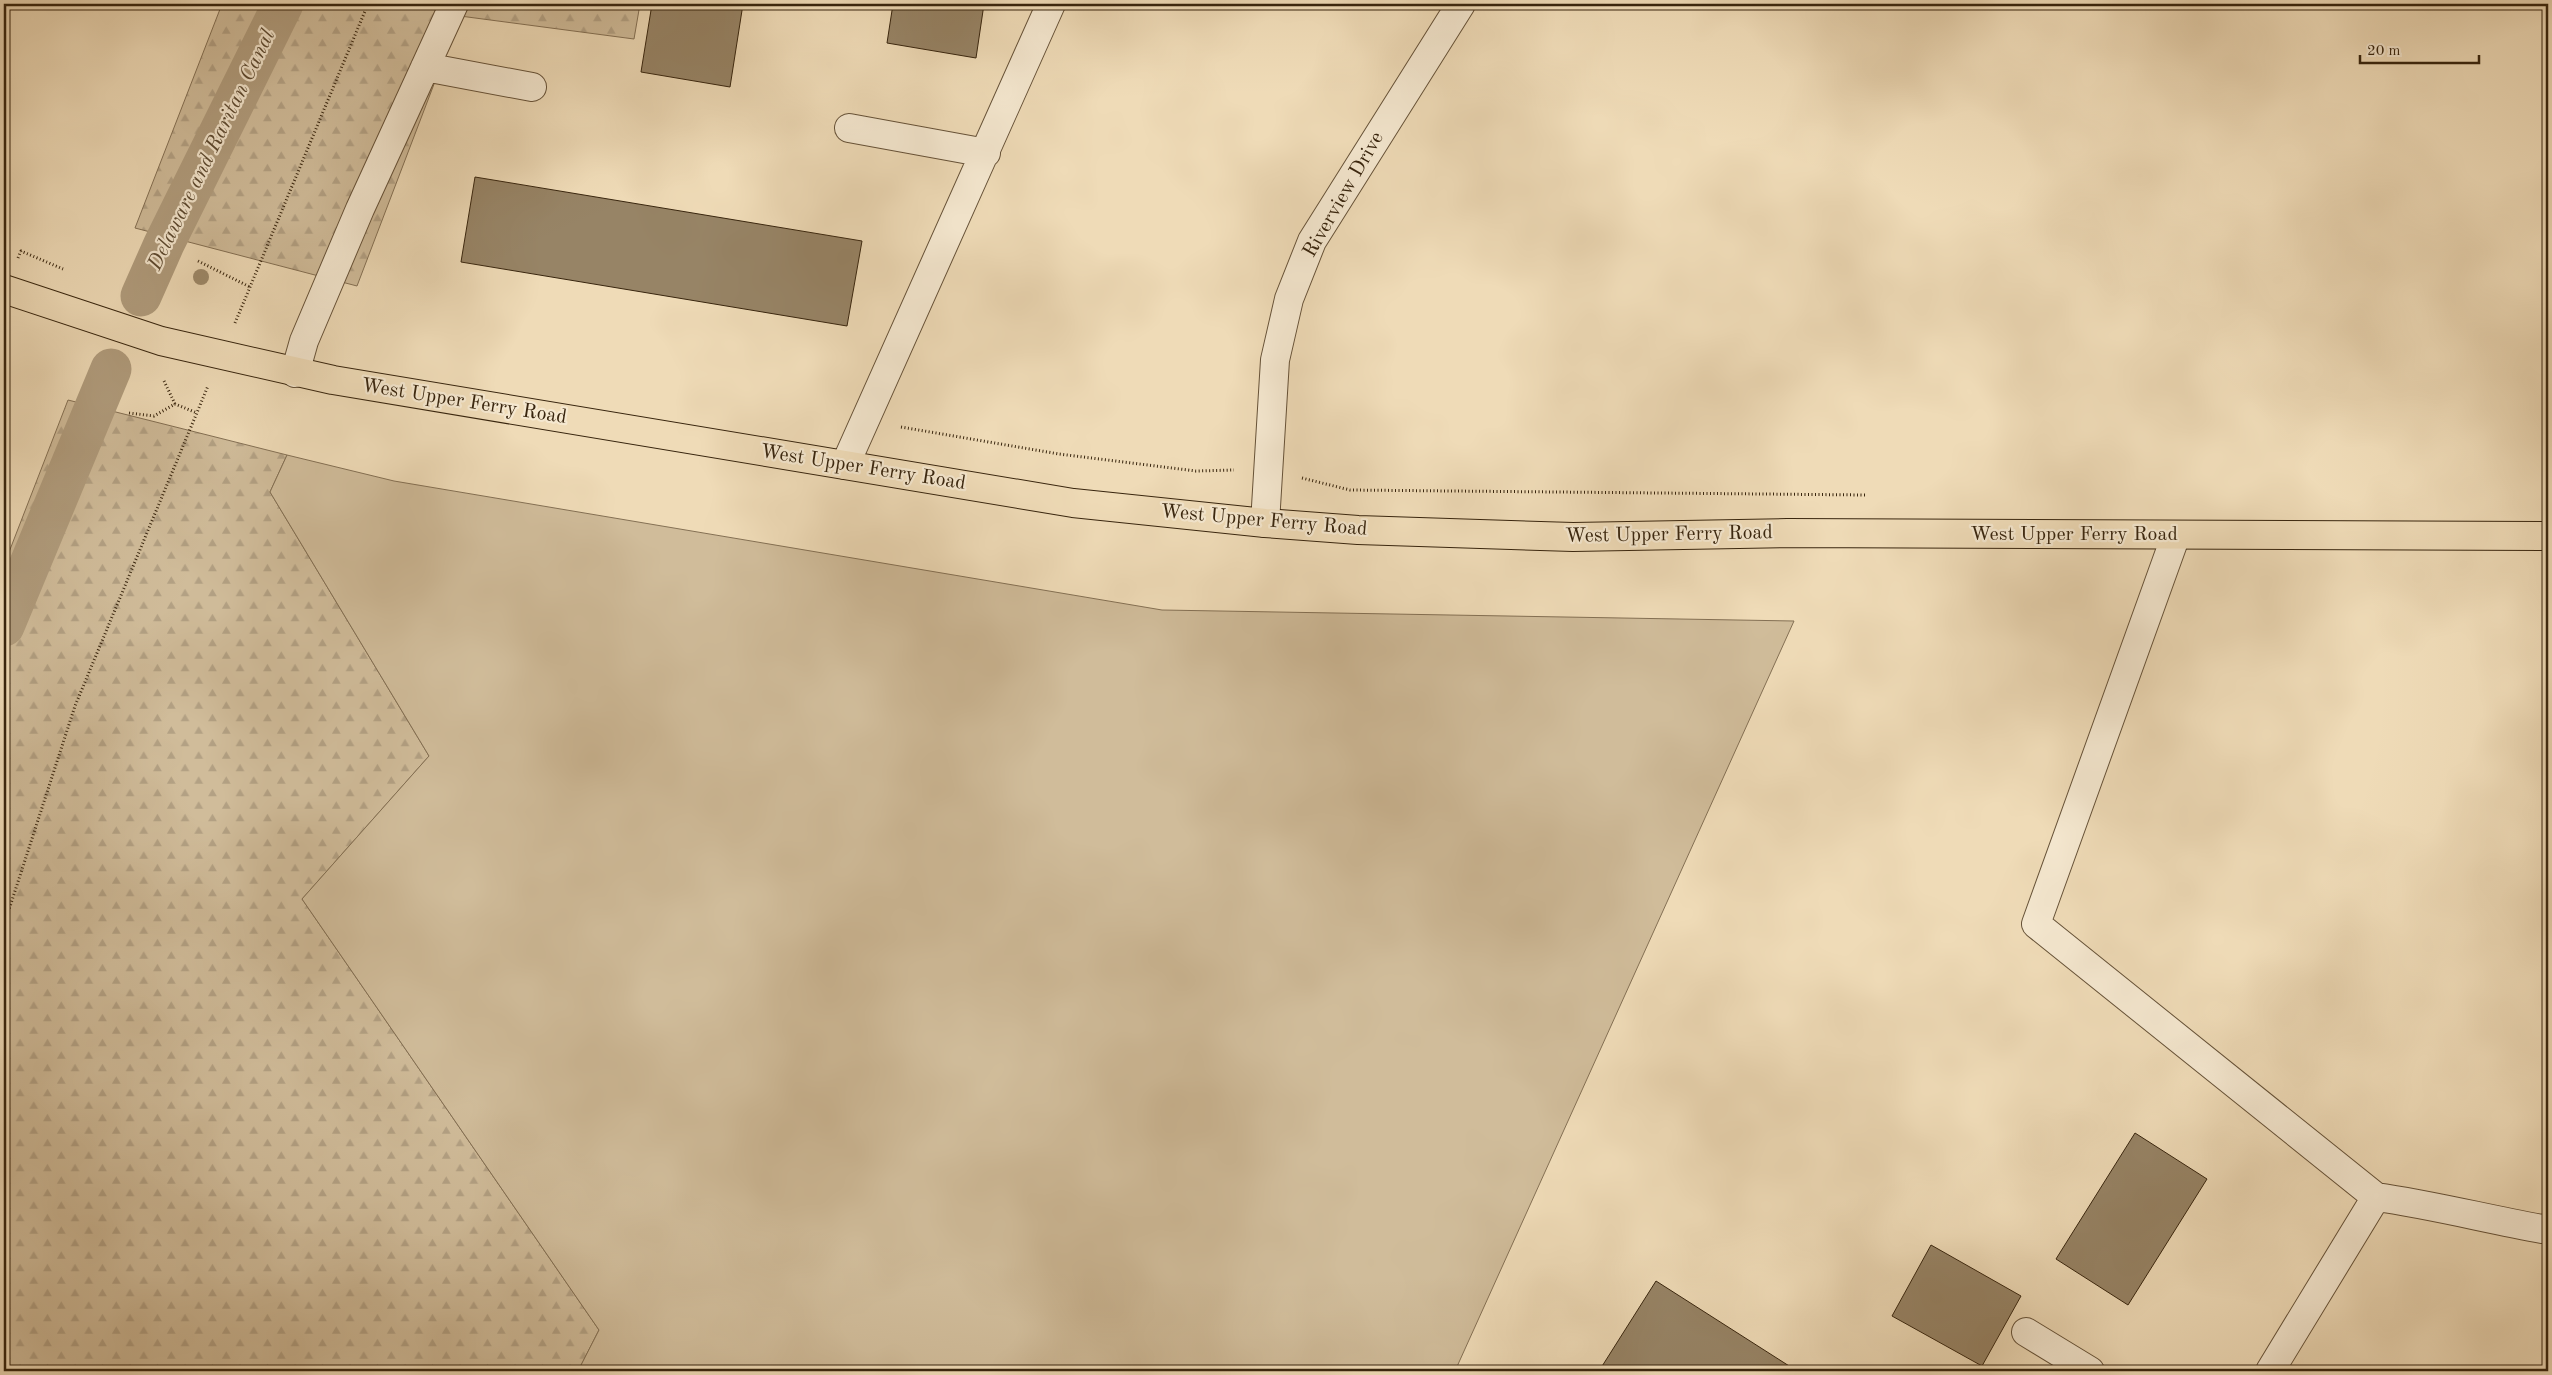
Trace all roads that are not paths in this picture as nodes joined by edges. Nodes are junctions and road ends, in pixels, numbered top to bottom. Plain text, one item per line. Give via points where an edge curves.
1 (454, 4) edge
2 (1051, 4) edge
3 (1461, 4) edge
4 (425, 66) junction
5 (532, 87) dead end
6 (849, 128) dead end
7 (986, 153) junction
8 (4, 289) edge
9 (295, 373) junction
10 (845, 466) junction
11 (1265, 523) junction
12 (2176, 535) junction
13 (2548, 536) edge
14 (2376, 1197) junction
15 (2548, 1230) edge
16 (2026, 1332) dead end
17 (2090, 1371) edge
18 (2270, 1371) edge

1 - 4 street
2 - 7 street
3 - 11 street, Riverview Drive via 1312,241 1289,299 1275,360
4 - 5 street
4 - 9 street via 304,341
6 - 7 street
7 - 10 street
8 - 9 main road, West Upper Ferry Road via 161,341
9 - 10 main road, West Upper Ferry Road
10 - 11 main road, West Upper Ferry Road via 1073,503
11 - 12 main road, West Upper Ferry Road via 1358,530 1573,537 1787,533
12 - 13 main road, West Upper Ferry Road
12 - 14 street via 2036,924
14 - 15 street via 2428,1204 2488,1220
14 - 18 street
16 - 17 street

